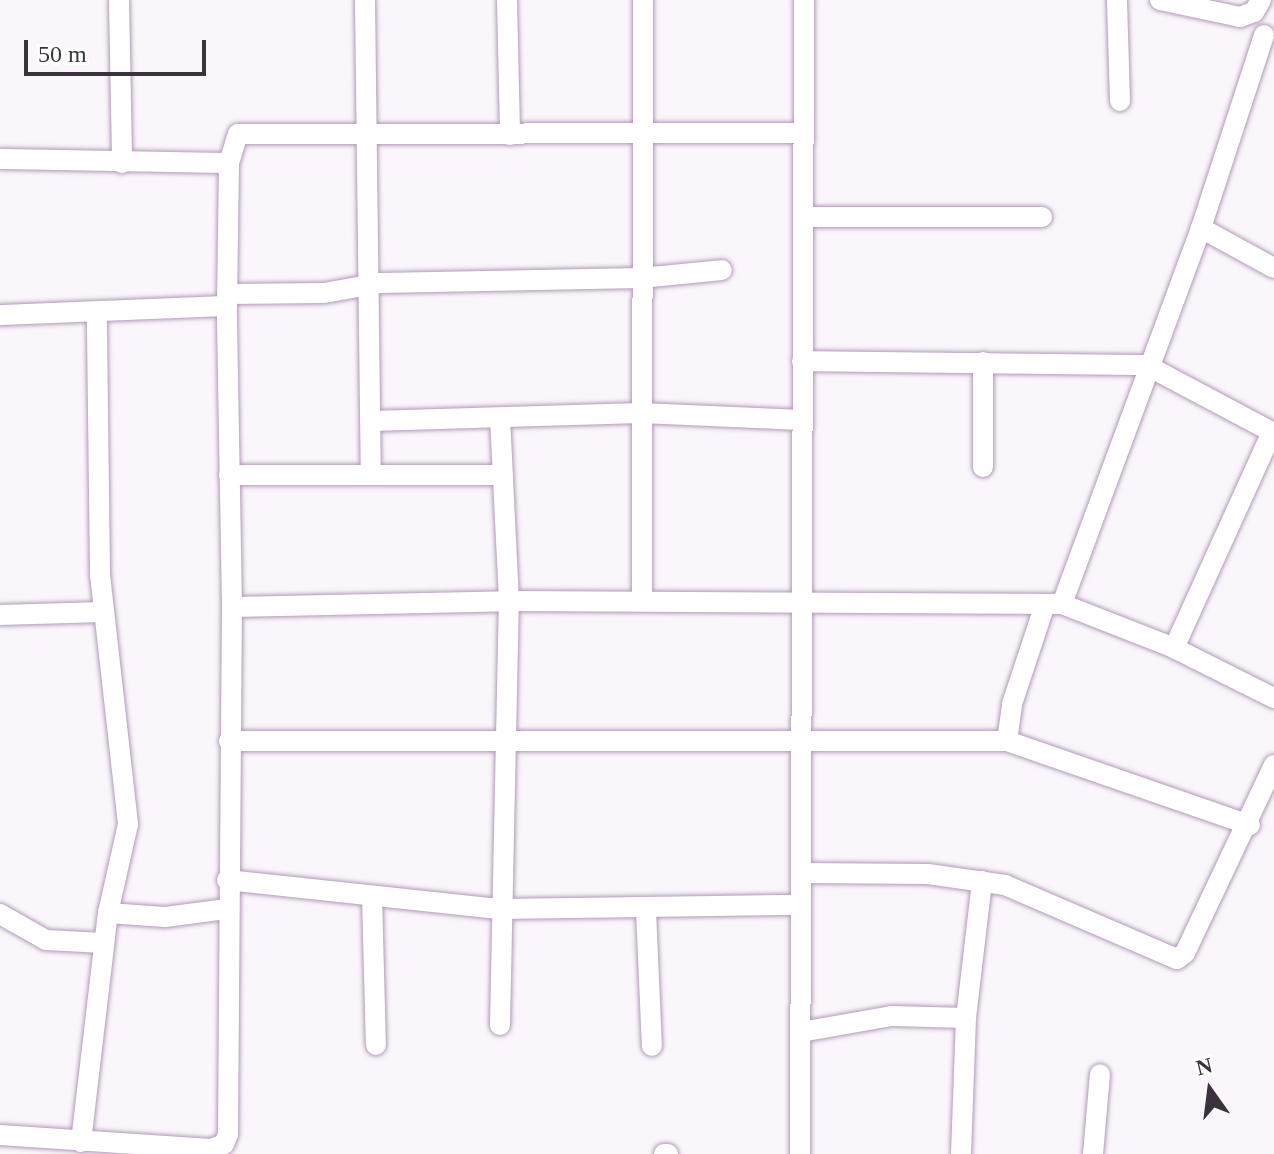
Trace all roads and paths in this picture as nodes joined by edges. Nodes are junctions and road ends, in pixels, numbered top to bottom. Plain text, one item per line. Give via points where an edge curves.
1 (119, 0) edge
2 (365, 0) edge
3 (507, 0) edge
4 (643, 0) edge
5 (804, 0) edge
6 (1117, 0) edge
7 (1160, 0) edge
8 (1261, 0) edge
9 (1240, 17) junction
10 (1269, 39) edge
11 (1120, 101) dead end
12 (643, 133) junction
13 (803, 133) junction
14 (510, 135) junction
15 (368, 136) junction
16 (0, 159) edge
17 (122, 163) junction
18 (229, 163) junction
19 (803, 217) junction
20 (1042, 217) dead end
21 (1201, 228) junction
22 (1274, 268) edge
23 (722, 270) dead end
24 (641, 278) junction
25 (366, 285) junction
26 (227, 300) junction
27 (97, 311) junction
28 (0, 315) edge
29 (802, 361) junction
30 (983, 362) junction
31 (1146, 365) junction
32 (641, 413) junction
33 (500, 418) junction
34 (802, 420) junction
35 (371, 421) junction
36 (1273, 433) edge
37 (983, 467) dead end
38 (371, 473) junction
39 (229, 475) junction
40 (503, 475) junction
41 (509, 601) junction
42 (642, 601) junction
43 (802, 604) junction
44 (1053, 604) junction
45 (232, 607) junction
46 (103, 612) junction
47 (0, 615) edge
48 (1174, 648) junction
49 (1274, 698) edge
50 (508, 738) junction
51 (229, 741) junction
52 (802, 741) junction
53 (1007, 741) junction
54 (1274, 765) edge
55 (1250, 825) junction
56 (801, 873) junction
57 (227, 880) junction
58 (982, 881) junction
59 (372, 896) junction
60 (801, 905) junction
61 (227, 909) junction
62 (498, 909) junction
63 (646, 911) junction
64 (108, 913) junction
65 (0, 914) edge
66 (104, 943) junction
67 (966, 1018) junction
68 (500, 1025) dead end
69 (801, 1032) junction
70 (376, 1045) dead end
71 (652, 1046) dead end
72 (1100, 1074) dead end
73 (0, 1135) edge
74 (81, 1142) junction
75 (800, 1154) edge
76 (961, 1154) edge
77 (1093, 1154) edge

1 - 17 street
2 - 15 street
3 - 14 street
4 - 12 street
5 - 13 street
6 - 11 street
7 - 9 street
8 - 9 street via 1254,12
9 - 10 street
10 - 21 street
12 - 13 street
12 - 14 street
12 - 24 street
13 - 19 street
14 - 15 street
15 - 18 street via 249,131 231,142
15 - 25 street
16 - 17 street
17 - 18 street
18 - 26 street
19 - 20 street
19 - 29 street
21 - 22 street
21 - 31 street
23 - 24 street
24 - 25 street
24 - 32 street
25 - 26 street
25 - 35 street
26 - 27 street
26 - 39 street
27 - 28 street
27 - 46 street
29 - 30 street
29 - 34 street
30 - 31 street
30 - 37 street
31 - 36 street
31 - 44 street
32 - 33 street
32 - 34 street
32 - 42 street
33 - 35 street
33 - 40 street
34 - 43 street
35 - 38 street
36 - 48 street
38 - 39 street
38 - 40 street
39 - 45 street
40 - 41 street
41 - 42 street
41 - 45 street
41 - 50 street
42 - 43 street
43 - 44 street
43 - 52 street
44 - 48 street
44 - 53 street via 1012,704
45 - 51 street
46 - 47 street
46 - 64 street via 128,824
48 - 49 street
50 - 51 street
50 - 52 street
50 - 62 street
51 - 57 street
52 - 53 street
52 - 56 street
53 - 55 street
54 - 55 street
55 - 58 street via 1185,953 1177,959 1020,890
56 - 58 street via 928,874
56 - 60 street
57 - 59 street
57 - 61 street
58 - 67 street
59 - 62 street
59 - 70 street
60 - 63 street
60 - 69 street
61 - 64 street via 165,917
61 - 74 street via 224,1144 211,1149
62 - 63 street
62 - 68 street
63 - 71 street
64 - 66 street
65 - 66 street via 46,940
66 - 74 street
67 - 69 street via 892,1016
67 - 76 street
69 - 75 street
72 - 77 street
73 - 74 street

